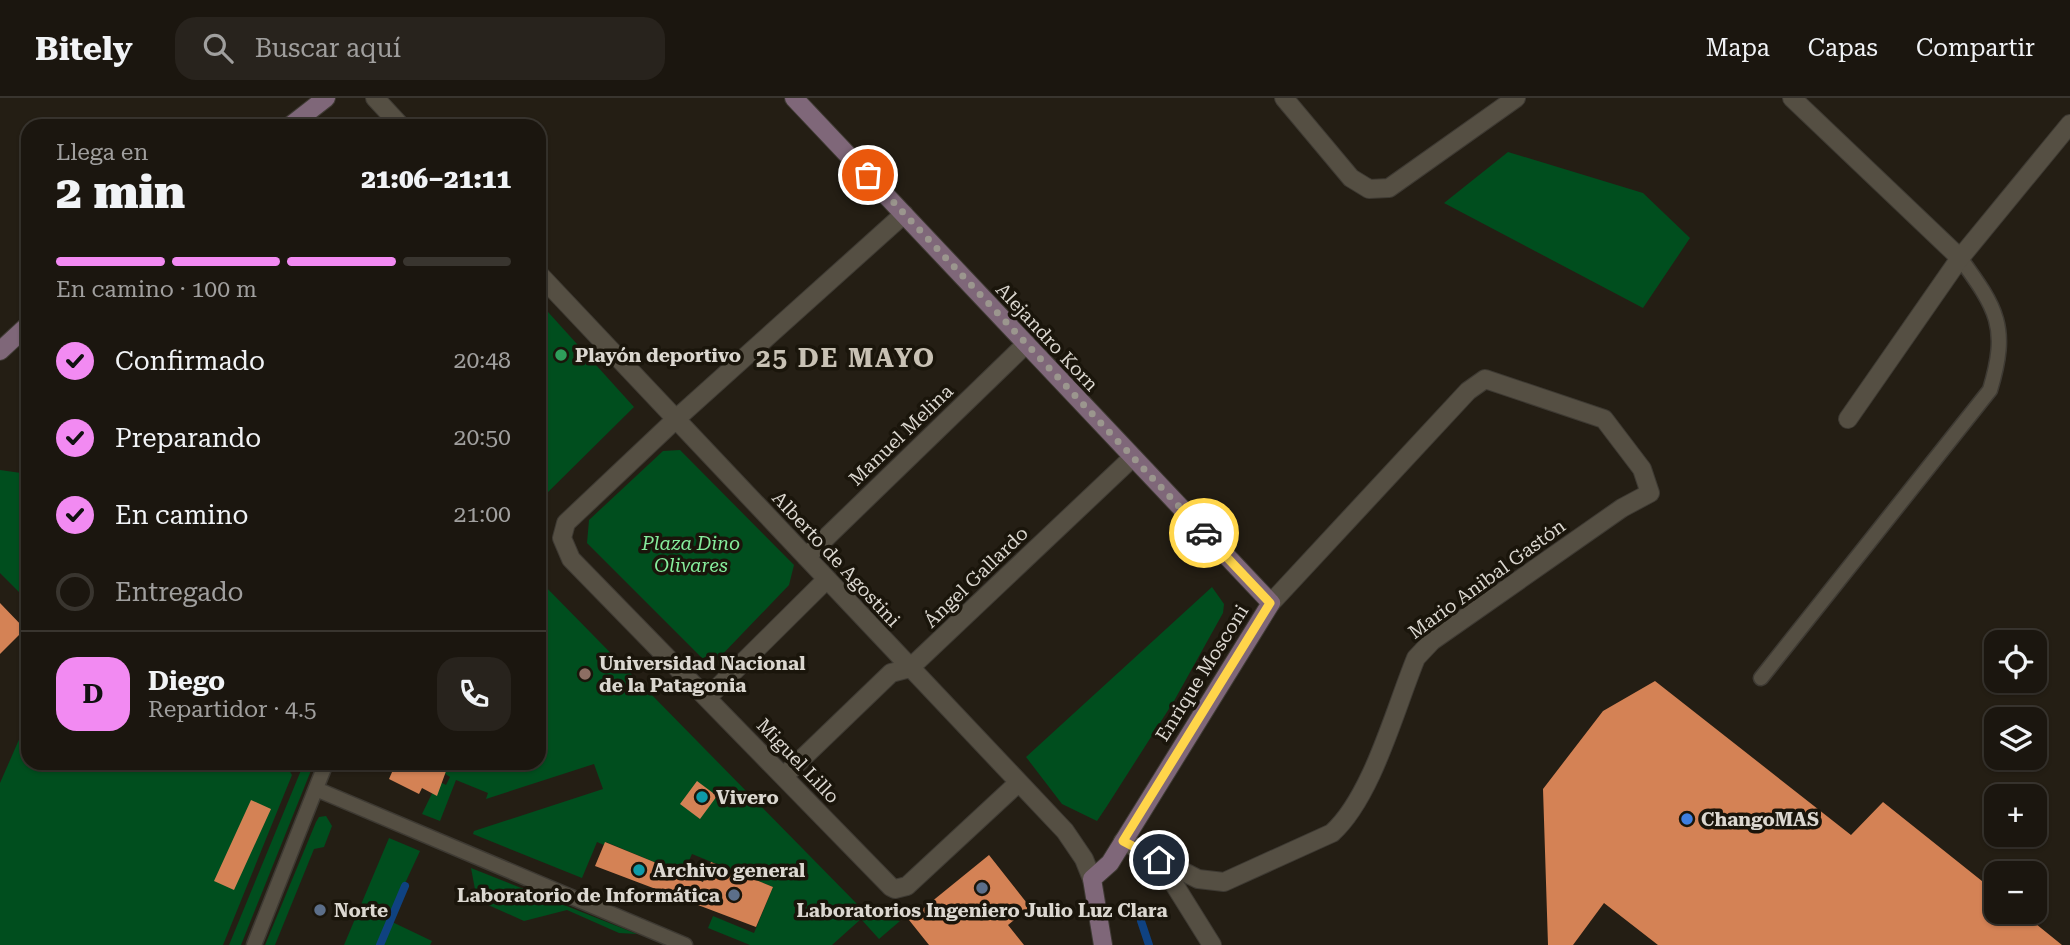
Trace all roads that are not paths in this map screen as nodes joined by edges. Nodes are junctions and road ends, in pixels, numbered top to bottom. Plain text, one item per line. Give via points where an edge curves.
1 (326, 98) edge
2 (375, 98) edge
3 (794, 98) edge
4 (1284, 98) edge
5 (1516, 98) edge
6 (1792, 98) edge
7 (299, 119) edge
8 (394, 119) edge
9 (2070, 124) edge
10 (904, 214) junction
11 (1960, 258) junction
12 (546, 281) edge
13 (21, 332) edge
14 (1026, 344) junction
15 (0, 351) edge
16 (1468, 391) joint
17 (676, 419) junction
18 (1848, 419) dead end
19 (1132, 458) junction
20 (806, 557) junction
21 (826, 580) junction
22 (1270, 603) junction
23 (910, 668) junction
24 (1761, 678) dead end
25 (707, 698) junction
26 (323, 770) edge
27 (784, 776) junction
28 (1018, 783) junction
29 (316, 789) junction
30 (1123, 841) junction
31 (1159, 860) junction
32 (1093, 879) junction
33 (254, 945) edge
34 (685, 945) edge
35 (1103, 945) edge
36 (1212, 945) edge

1 - 7 street
2 - 8 street
3 - 10 street, Alejandro Korn
4 - 5 street via 1351,178 1369,189 1389,188
6 - 11 street
9 - 11 street
10 - 14 street, Alejandro Korn
10 - 17 street
11 - 18 street
11 - 24 lane via 1988,296 2000,328 1990,390
12 - 17 street, Alberto de Agostini
13 - 15 street
14 - 19 street, Alejandro Korn
14 - 20 street, Manuel Melina
16 - 22 street, Enrique Mosconi
16 - 31 street, Mario Anibal Gastón via 1485,379 1604,419 1643,469 1650,493 1432,641 1416,658 1362,796 1332,833 1224,882 1198,879
17 - 20 street, Alberto de Agostini
17 - 25 street, Miguel Lillo via 566,523 563,545 571,559
19 - 22 street, Alejandro Korn
19 - 23 street, Ángel Gallardo
20 - 21 street, Alberto de Agostini
21 - 23 street, Alberto de Agostini
21 - 25 street
22 - 30 street, Enrique Mosconi
23 - 27 street, Ángel Gallardo via 891,673
23 - 28 street, Alberto de Agostini
25 - 27 street, Miguel Lillo
26 - 29 lane
27 - 28 street, Miguel Lillo via 895,890 907,886
28 - 32 street, Alberto de Agostini via 1065,831
29 - 33 lane
29 - 34 lane
30 - 31 street, Mario Anibal Gastón
30 - 32 street, Enrique Mosconi
31 - 36 street
32 - 35 street

